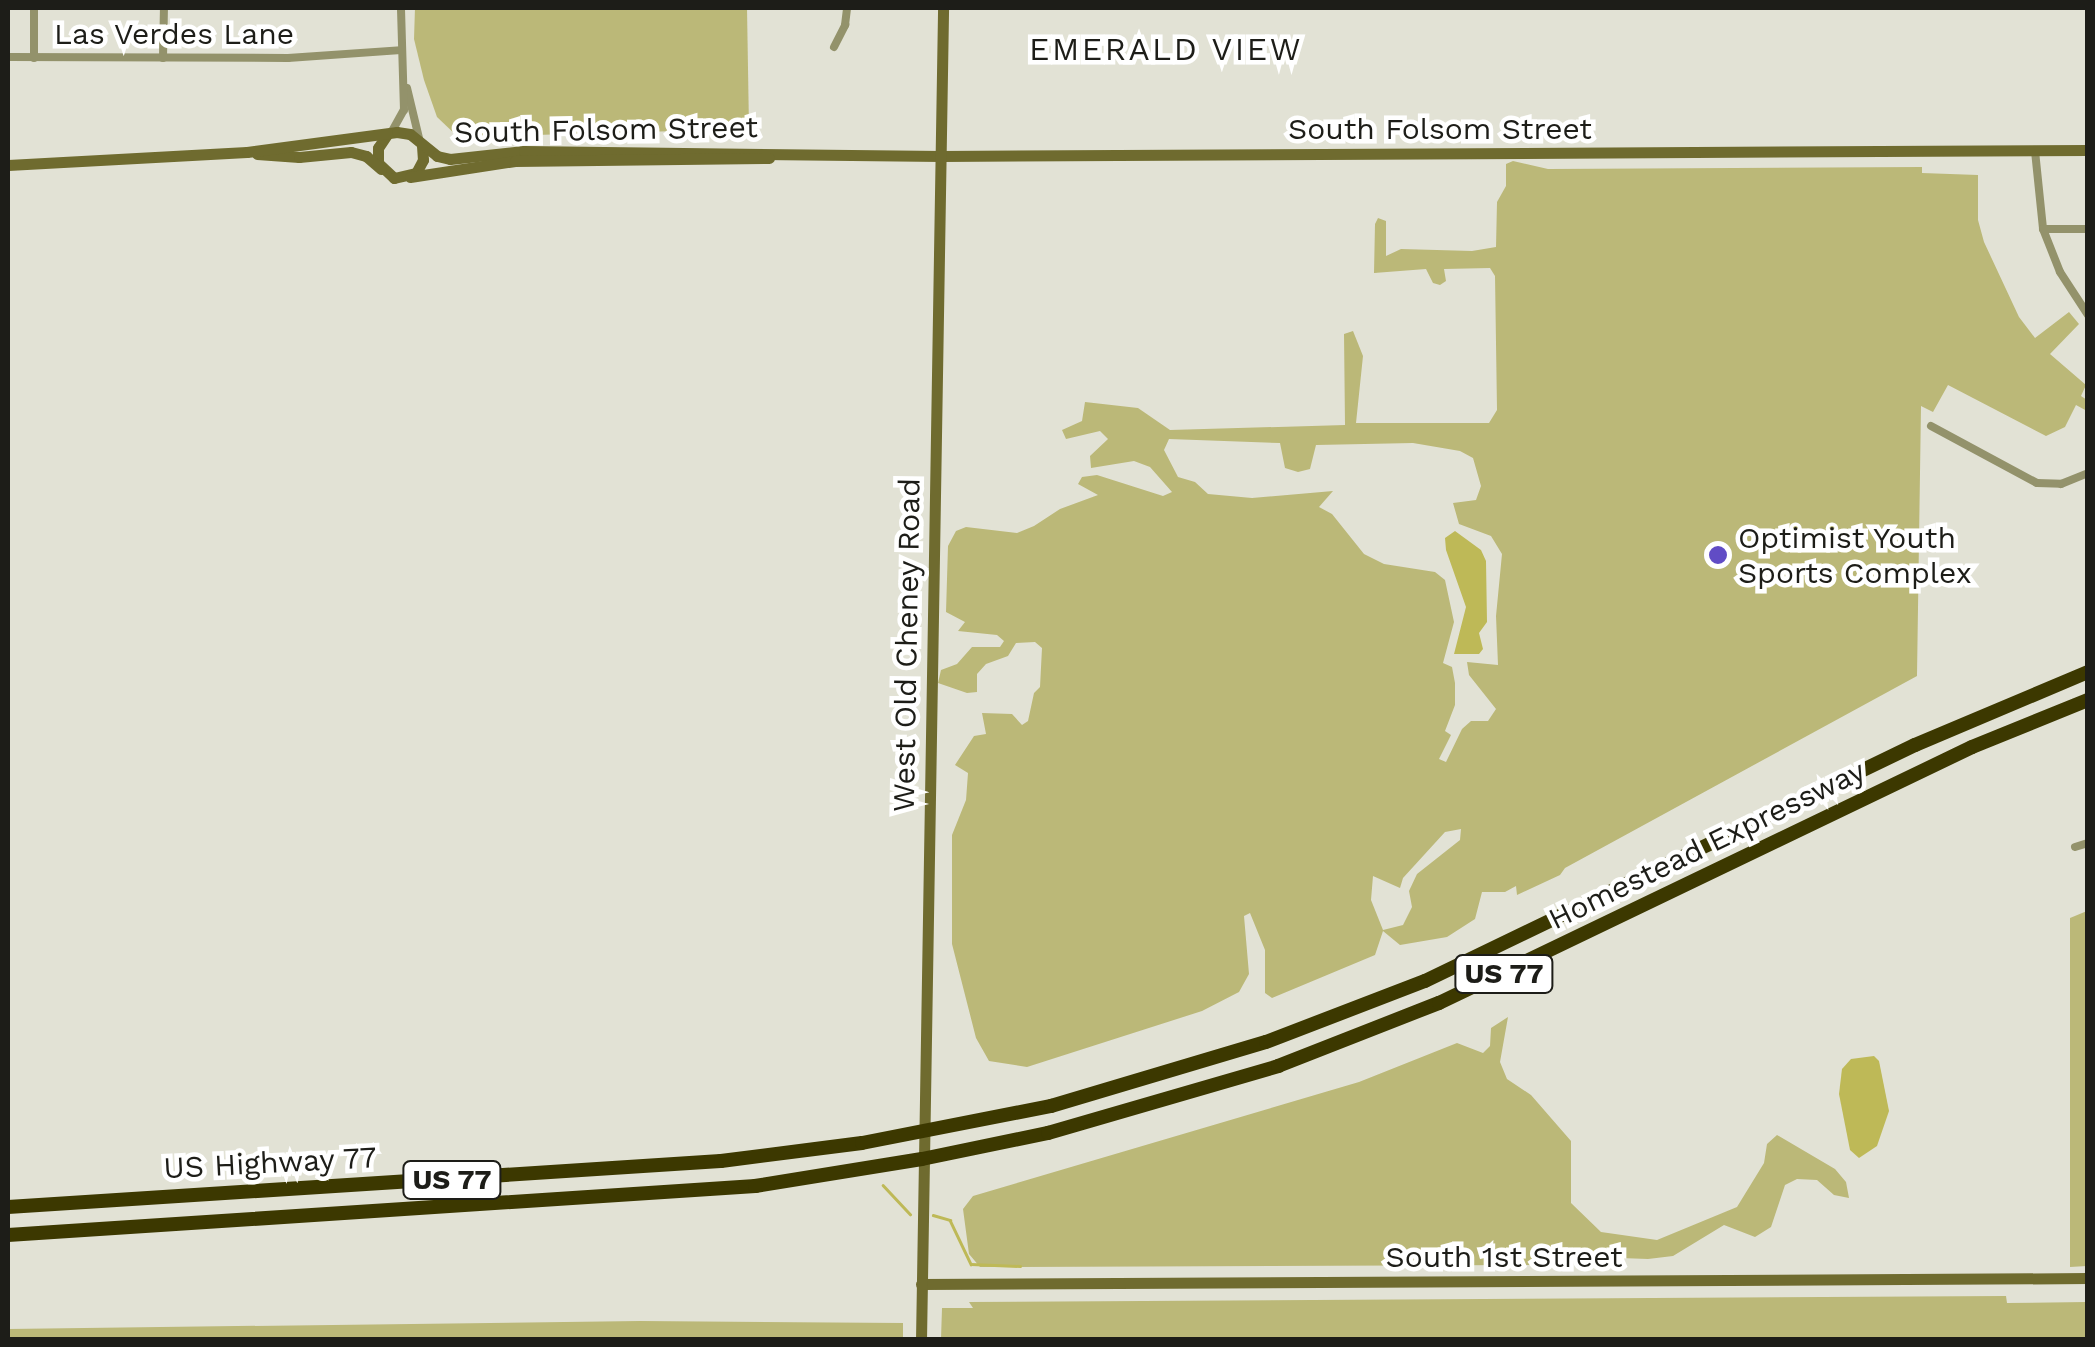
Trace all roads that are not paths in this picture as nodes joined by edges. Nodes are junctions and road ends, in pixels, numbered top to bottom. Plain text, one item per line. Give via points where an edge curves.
1 (34, 8) edge
2 (164, 8) edge
3 (401, 8) edge
4 (847, 8) edge
5 (942, 8) edge
6 (834, 47) dead end
7 (401, 50) junction
8 (8, 58) edge
9 (34, 58) junction
10 (164, 58) junction
11 (405, 84) junction
12 (388, 135) junction
13 (421, 144) junction
14 (2088, 150) edge
15 (2035, 151) junction
16 (248, 152) junction
17 (794, 155) junction
18 (941, 156) junction
19 (8, 164) edge
20 (381, 169) junction
21 (410, 177) junction
22 (2088, 228) edge
23 (2043, 229) junction
24 (2088, 314) edge
25 (1931, 426) dead end
26 (2088, 473) edge
27 (2088, 672) edge
28 (2088, 700) edge
29 (2088, 843) edge
30 (2075, 848) dead end
31 (924, 1132) junction
32 (894, 1137) joint
33 (922, 1159) junction
34 (889, 1164) joint
35 (8, 1207) edge
36 (8, 1236) edge
37 (2088, 1278) edge
38 (921, 1284) junction
39 (921, 1340) edge

1 - 9 street
2 - 10 street
3 - 7 street
4 - 6 street
5 - 18 street, West Old Cheney Road
7 - 10 street, Las Verdes Lane
7 - 11 street
8 - 9 street, Las Verdes Lane
9 - 10 street, Las Verdes Lane
11 - 12 street via 403,115
11 - 13 street
12 - 13 street via 410,134
12 - 16 street
12 - 20 street via 378,148
13 - 17 street, South Folsom Street via 450,160 524,151
13 - 21 street via 421,167
14 - 15 street, South Folsom Street
15 - 18 street, South Folsom Street
15 - 23 street
16 - 19 street
16 - 20 street via 351,152
17 - 18 street, South Folsom Street
17 - 21 street, South Folsom Street via 515,160
18 - 31 street, West Old Cheney Road
20 - 21 street via 394,178
22 - 23 street
23 - 24 street via 2060,272
25 - 26 street via 2037,482 2061,484
27 - 31 highway, Homestead Expressway / US 77 via 1915,745 1495,951 1350,1012 1111,1090
28 - 33 highway, Homestead Expressway / US 77 via 1972,747 1547,954 1360,1036 1128,1112
29 - 30 street
31 - 32 highway, Homestead Expressway / US 77
31 - 33 street, West Old Cheney Road
32 - 35 highway, US Highway 77 / US 77 via 644,1168
33 - 34 highway, Homestead Expressway / US 77
33 - 38 street, West Old Cheney Road
34 - 36 highway, US Highway 77 / US 77 via 675,1194
37 - 38 street, South 1st Street
38 - 39 street, West Old Cheney Road

